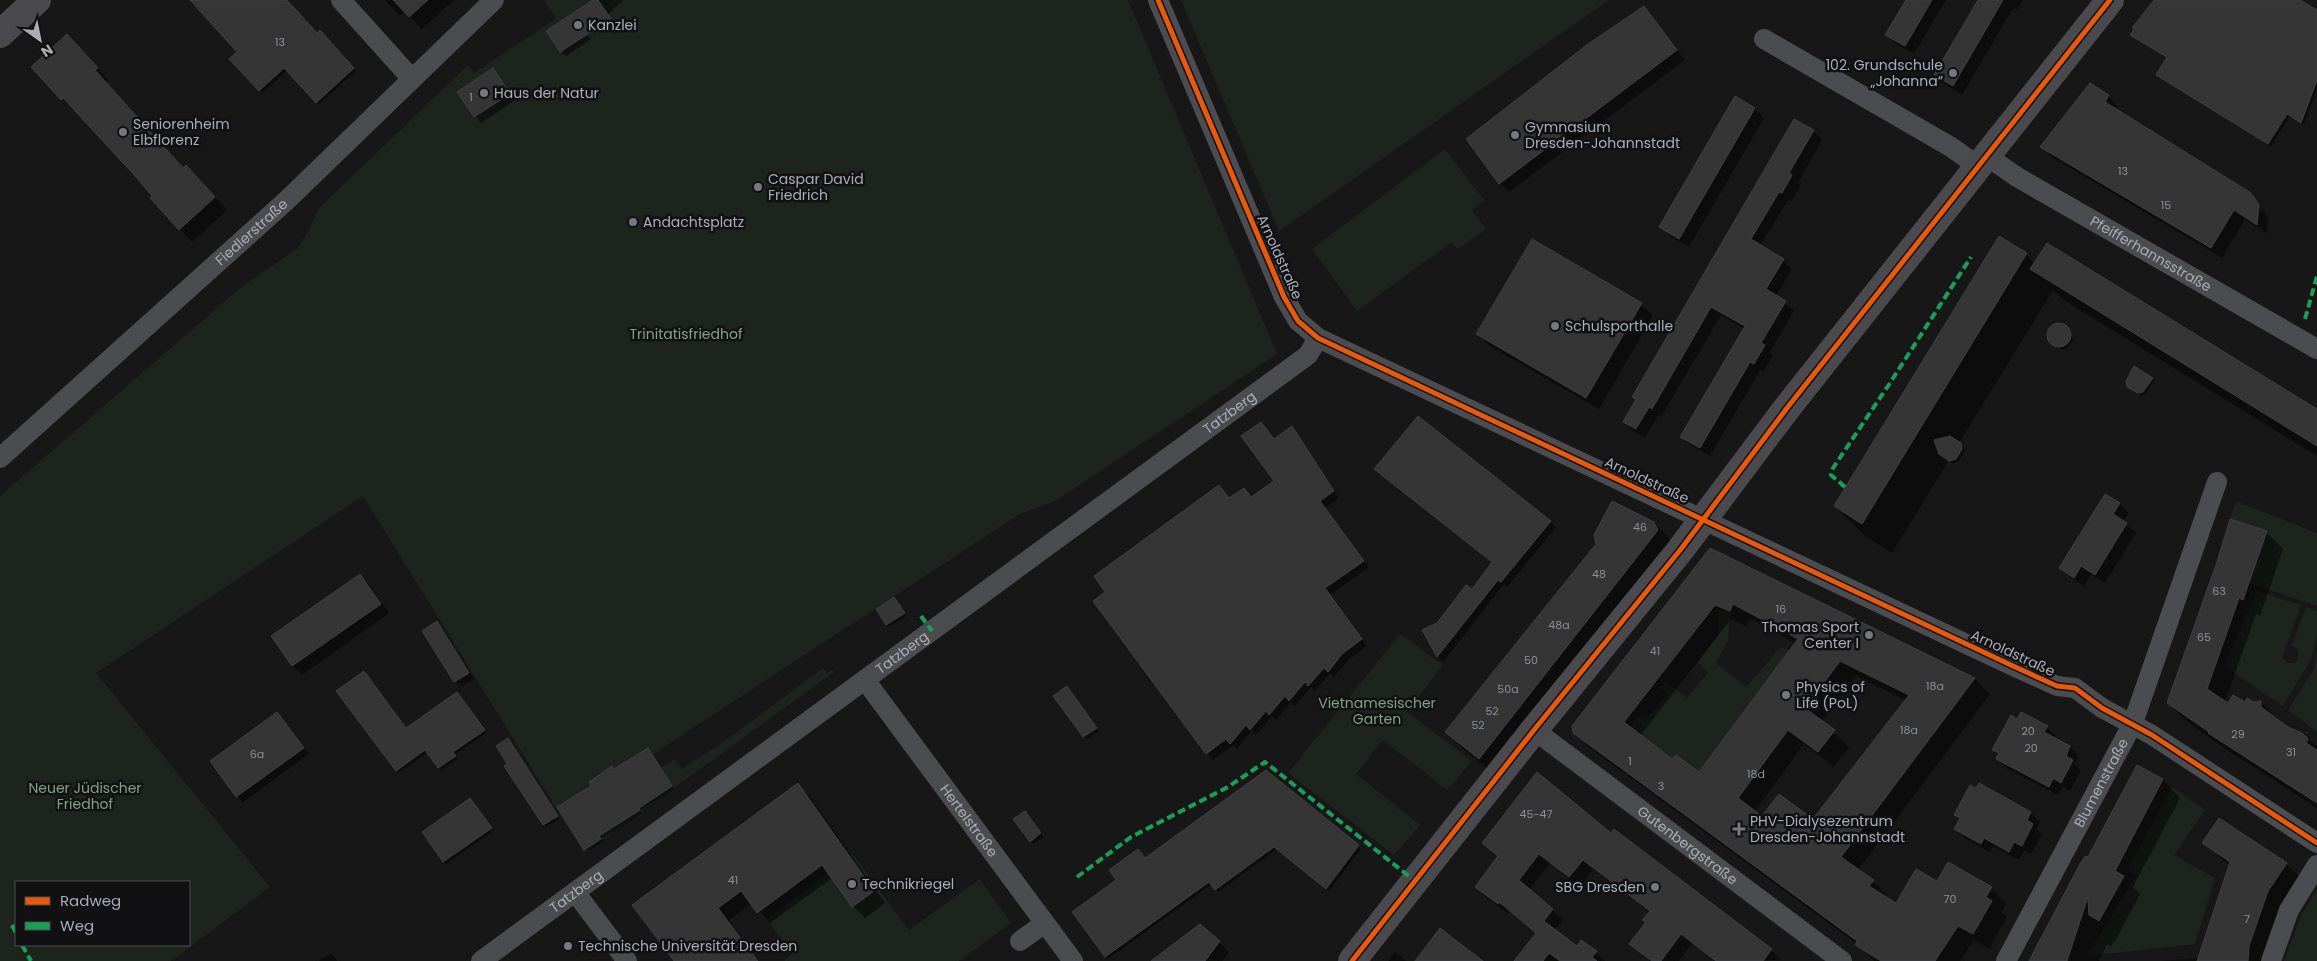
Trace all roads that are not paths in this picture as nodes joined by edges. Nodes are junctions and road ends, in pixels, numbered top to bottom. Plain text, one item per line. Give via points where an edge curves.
1 (37, 0) edge
2 (341, 0) edge
3 (494, 0) edge
4 (1158, 0) edge
5 (2110, 0) edge
6 (0, 34) edge
7 (1764, 39) dead end
8 (412, 79) junction
9 (1983, 161) junction
10 (1318, 338) junction
11 (2317, 349) edge
12 (0, 458) edge
13 (2217, 482) dead end
14 (1703, 519) junction
15 (865, 680) junction
16 (2133, 724) junction
17 (1534, 730) junction
18 (2317, 843) edge
19 (2317, 865) edge
20 (575, 892) junction
21 (1045, 923) junction
22 (1020, 941) dead end
23 (482, 961) edge
24 (627, 961) edge
25 (1073, 961) edge
26 (1352, 961) edge
27 (1842, 961) edge
28 (2006, 961) edge
29 (2271, 961) edge

1 - 6 street
2 - 8 street
3 - 8 street, Fiedlerstraße
4 - 10 street, Arnoldstraße via 1284,297 1298,320
5 - 9 street
7 - 9 street, Pfeifferhannsstraße via 1951,147
8 - 12 street, Fiedlerstraße via 286,201
9 - 11 street, Pfeifferhannsstraße via 2017,177
9 - 14 street
10 - 14 street, Arnoldstraße
10 - 15 street, Tatzberg via 1308,355
13 - 16 street, Blumenstraße
14 - 16 street, Arnoldstraße via 2057,686 2069,700 2102,708
14 - 17 street
15 - 20 street, Tatzberg
15 - 21 street, Hertelstraße
16 - 18 street, Arnoldstraße
16 - 28 street, Blumenstraße
17 - 26 street
17 - 27 street, Gutenbergstraße
19 - 29 street via 2289,910
20 - 23 street, Tatzberg
20 - 24 street
21 - 22 street
21 - 25 street, Hertelstraße

